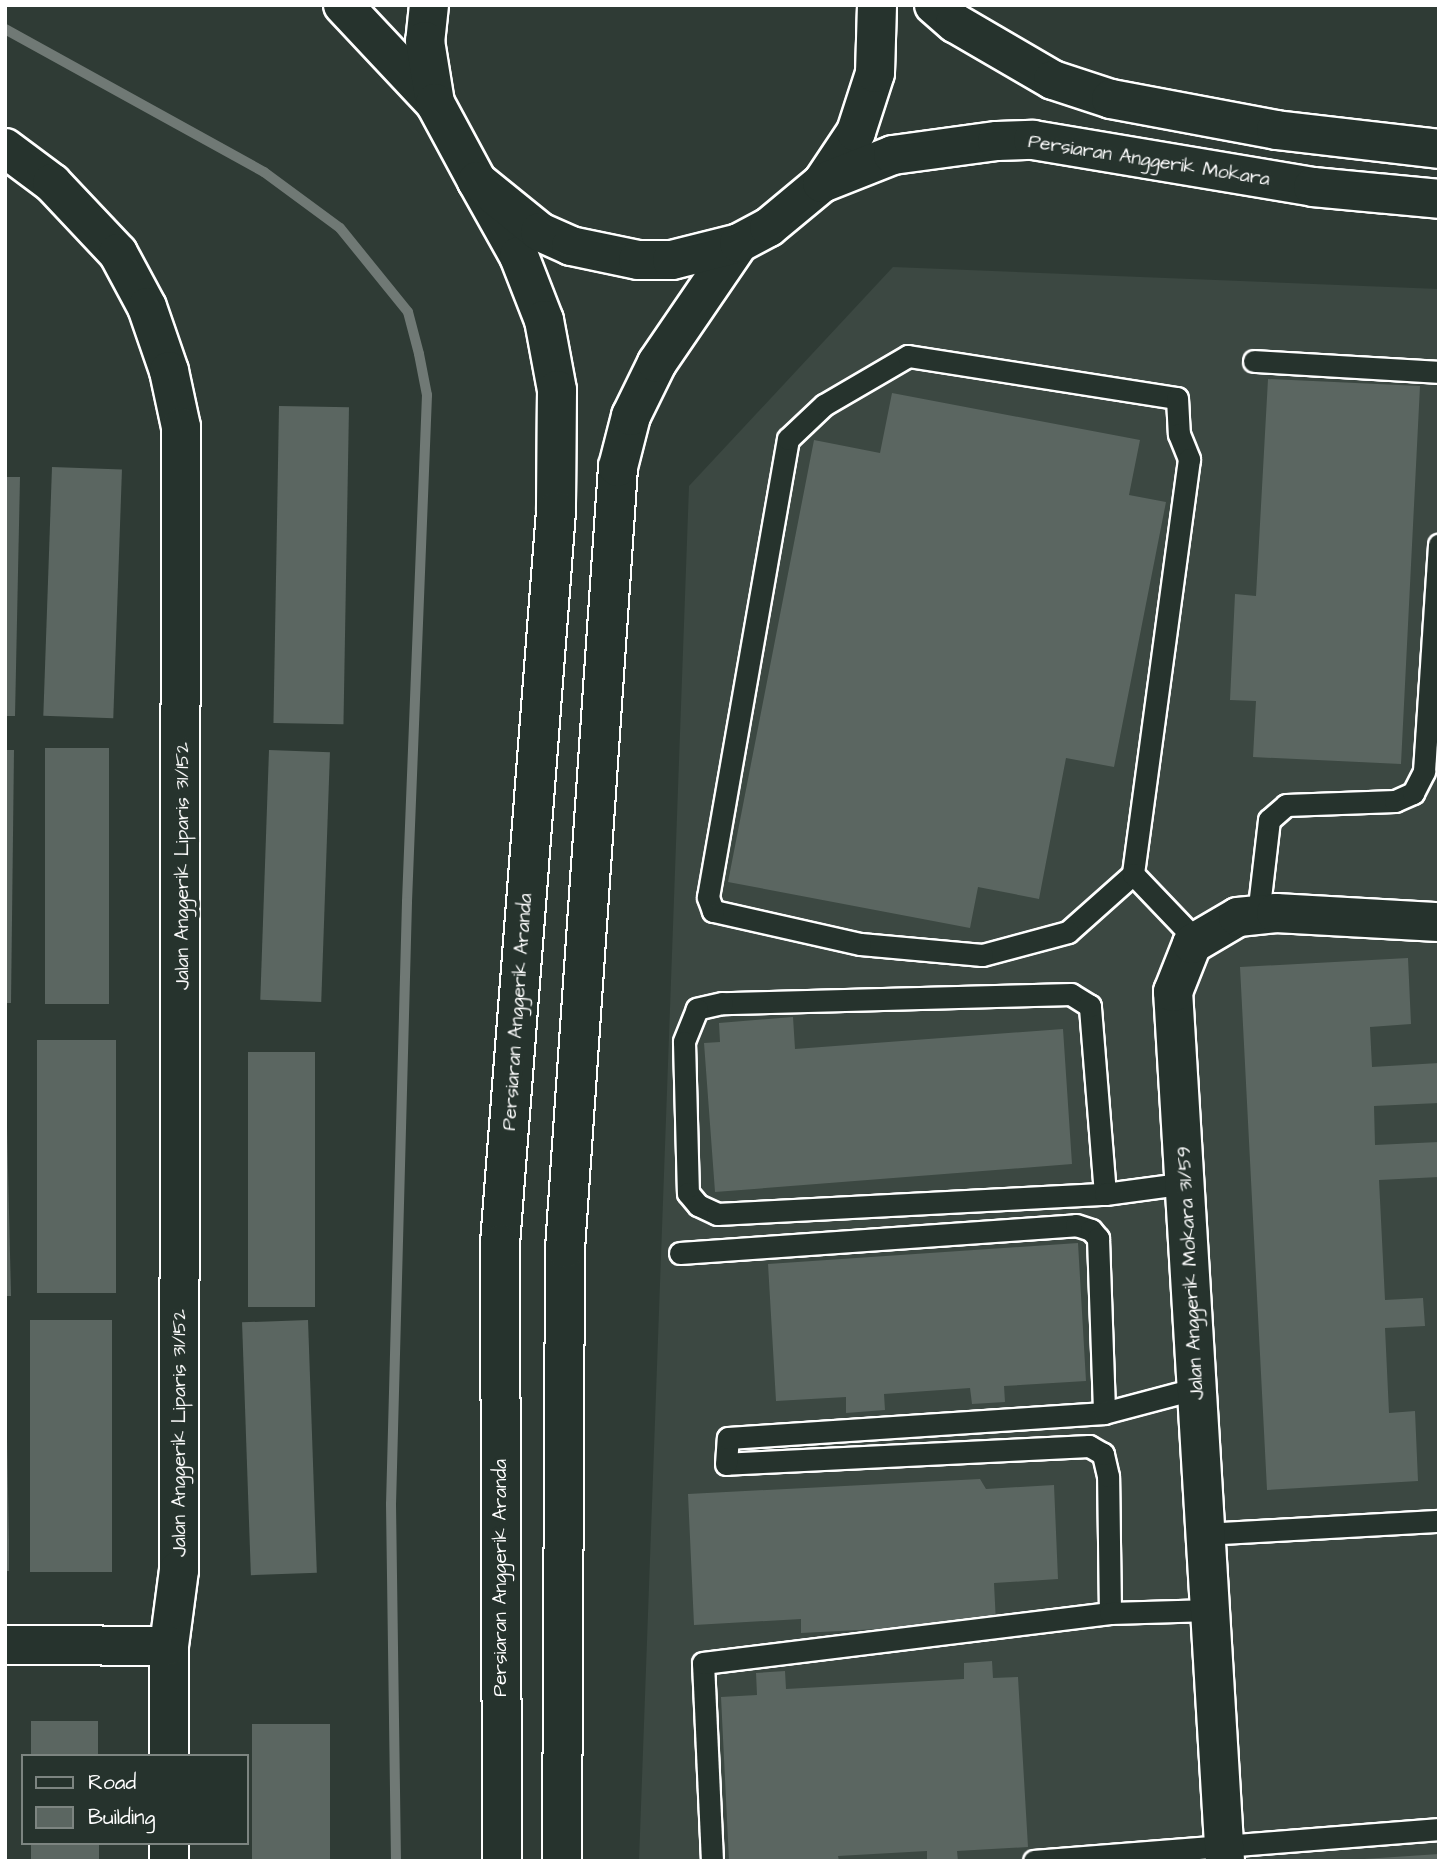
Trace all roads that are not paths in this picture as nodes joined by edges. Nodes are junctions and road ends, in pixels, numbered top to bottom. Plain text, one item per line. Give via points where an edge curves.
1 (343, 5) edge
2 (429, 5) edge
3 (877, 5) edge
4 (934, 5) edge
5 (435, 103) junction
6 (5, 148) edge
7 (1439, 149) edge
8 (477, 181) junction
9 (822, 183) junction
10 (1439, 199) edge
11 (739, 243) junction
12 (1254, 361) dead end
13 (1439, 372) edge
14 (1439, 544) edge
15 (1133, 874) junction
16 (1258, 915) junction
17 (1439, 922) edge
18 (1199, 943) junction
19 (1186, 1183) junction
20 (1105, 1194) junction
21 (680, 1253) dead end
22 (1198, 1388) junction
23 (1104, 1413) junction
24 (1439, 1521) edge
25 (1205, 1534) junction
26 (1211, 1610) junction
27 (1110, 1614) junction
28 (5, 1646) edge
29 (169, 1646) junction
30 (169, 1754) edge
31 (1439, 1829) edge
32 (1225, 1852) edge
33 (502, 1861) edge
34 (562, 1861) edge
35 (712, 1861) edge
36 (1034, 1861) edge

1 - 5 main road
2 - 5 main road via 425,41
3 - 9 main road via 875,74 856,132
4 - 7 main road via 974,36 1053,80 1111,99 1276,130
5 - 8 main road, Persiaran Anggerik Aranda
6 - 29 main road, Jalan Anggerik Liparis 31/152 via 52,183 118,253 147,307 169,371 181,427 179,1570
8 - 11 main road via 540,232 604,256 672,260
8 - 33 main road, Persiaran Anggerik Aranda via 519,256 544,320 557,390 556,511 500,1244
9 - 10 main road, Persiaran Anggerik Mokara via 893,155 1033,140 1313,187
9 - 11 main road via 779,221
11 - 34 main road via 657,363 631,416 618,467 565,1249
12 - 13 lane
14 - 16 lane via 1424,771 1413,793 1395,801 1286,805 1269,820
15 - 15 lane via 1189,459 1179,434 1177,398 908,356 824,405 788,439 708,897 713,911 860,944 982,955 1068,932
15 - 18 lane
16 - 17 main road, Jalan Anggerik Mokara 31/59
16 - 18 main road, Jalan Anggerik Mokara 31/59 via 1238,917
18 - 19 main road, Jalan Anggerik Mokara 31/59 via 1192,944 1185,956 1173,992
19 - 20 lane
19 - 22 main road, Jalan Anggerik Mokara 31/59
20 - 20 lane via 1090,1006 1071,994 722,1003 698,1009 684,1042 688,1192 698,1206 717,1214
21 - 23 lane via 1076,1225 1091,1230 1097,1238
22 - 23 lane
22 - 25 main road, Jalan Anggerik Mokara 31/59
23 - 27 lane via 728,1438 726,1464 1089,1446 1103,1454 1108,1476
24 - 25 lane
25 - 26 main road, Jalan Anggerik Mokara 31/59
26 - 27 lane
26 - 32 main road, Jalan Anggerik Mokara 31/59
27 - 35 lane via 703,1663
28 - 29 main road
29 - 30 main road, Jalan Anggerik Liparis 31/152
31 - 32 lane
32 - 36 lane

